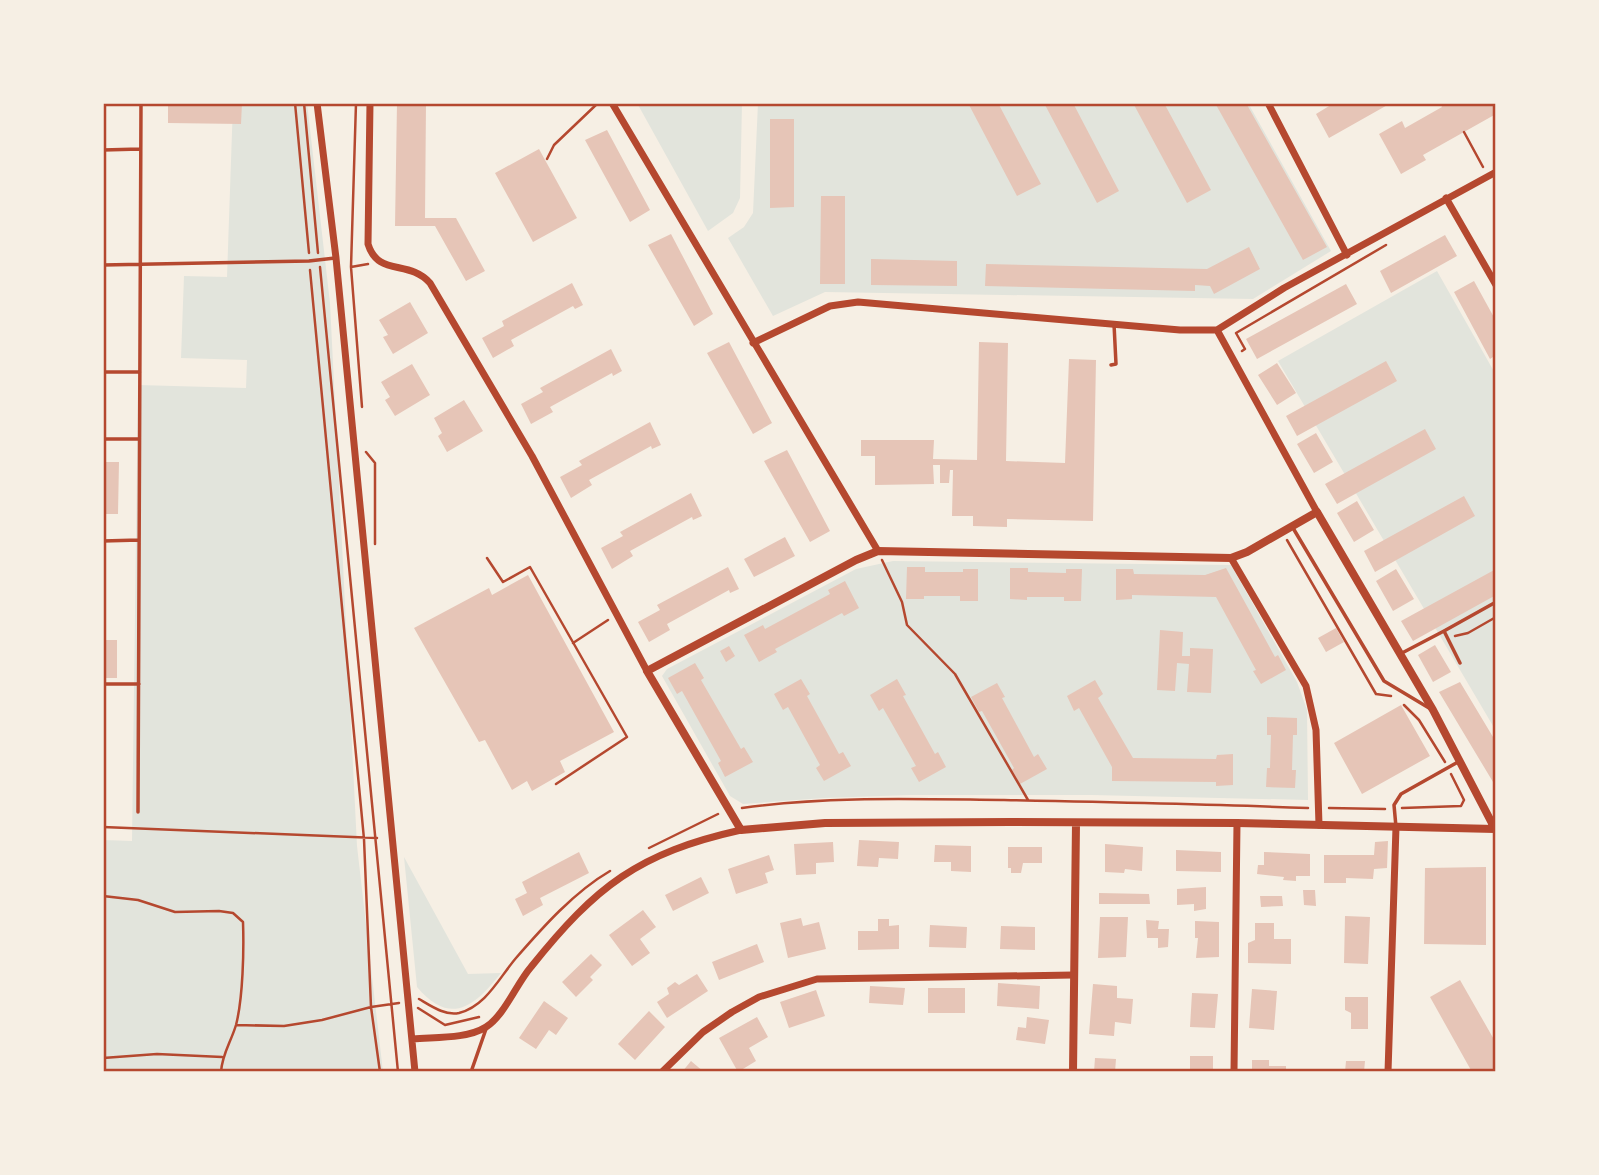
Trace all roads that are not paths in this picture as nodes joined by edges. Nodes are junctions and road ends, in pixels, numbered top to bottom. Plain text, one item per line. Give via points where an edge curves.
1 (141, 103) edge
2 (317, 103) edge
3 (370, 103) edge
4 (612, 103) edge
5 (1268, 103) edge
6 (103, 149) edge
7 (141, 149) junction
8 (1496, 172) edge
9 (1446, 198) junction
10 (1348, 255) junction
11 (336, 258) junction
12 (103, 265) edge
13 (140, 265) junction
14 (1496, 285) edge
15 (1114, 324) junction
16 (1217, 330) junction
17 (753, 342) junction
18 (1111, 365) dead end
19 (140, 372) junction
20 (103, 373) edge
21 (103, 439) edge
22 (139, 439) junction
23 (1317, 512) junction
24 (1292, 527) junction
25 (103, 538) edge
26 (139, 540) junction
27 (878, 551) junction
28 (1231, 558) junction
29 (1496, 602) edge
30 (1444, 631) junction
31 (1400, 654) junction
32 (1460, 663) dead end
33 (647, 671) junction
34 (103, 684) edge
35 (138, 684) junction
36 (1433, 710) junction
37 (1460, 761) junction
38 (138, 812) dead end
39 (1237, 823) junction
40 (1076, 824) junction
41 (1319, 825) junction
42 (1396, 827) junction
43 (1495, 829) edge
44 (741, 830) junction
45 (1073, 975) junction
46 (487, 1027) junction
47 (413, 1039) junction
48 (415, 1072) edge
49 (471, 1072) edge
50 (662, 1072) edge
51 (1073, 1072) edge
52 (1234, 1072) edge
53 (1388, 1072) edge

1 - 7 lane
2 - 11 street
3 - 33 street via 371,256 379,263 422,273 430,283 532,456
4 - 17 street
5 - 10 street
6 - 7 lane
7 - 13 lane
8 - 9 street
9 - 10 street
9 - 14 street
10 - 16 street
11 - 13 lane
11 - 47 street
12 - 13 lane
13 - 19 lane
15 - 16 street
15 - 17 street via 858,302 830,306
15 - 18 lane via 1116,364
16 - 23 street
17 - 27 street
19 - 20 lane
19 - 22 lane
21 - 22 lane
22 - 26 lane
23 - 24 street
23 - 31 street
24 - 28 street
24 - 36 lane via 1384,681
25 - 26 lane
26 - 35 lane
27 - 28 street
27 - 33 street
28 - 41 street via 1306,686 1316,730
29 - 30 lane
30 - 31 lane
30 - 32 lane
31 - 36 street
33 - 44 street
34 - 35 lane
35 - 38 lane
36 - 37 street
37 - 42 lane via 1401,794 1394,809
37 - 43 street
39 - 40 street
39 - 41 street
39 - 52 street
40 - 44 street via 825,823
40 - 45 street
41 - 42 street
42 - 43 street
42 - 53 street
44 - 46 street via 654,857 606,887 547,947
45 - 50 street via 817,979 759,996 732,1012 703,1031
45 - 51 street
46 - 47 street
46 - 49 lane
47 - 48 street

